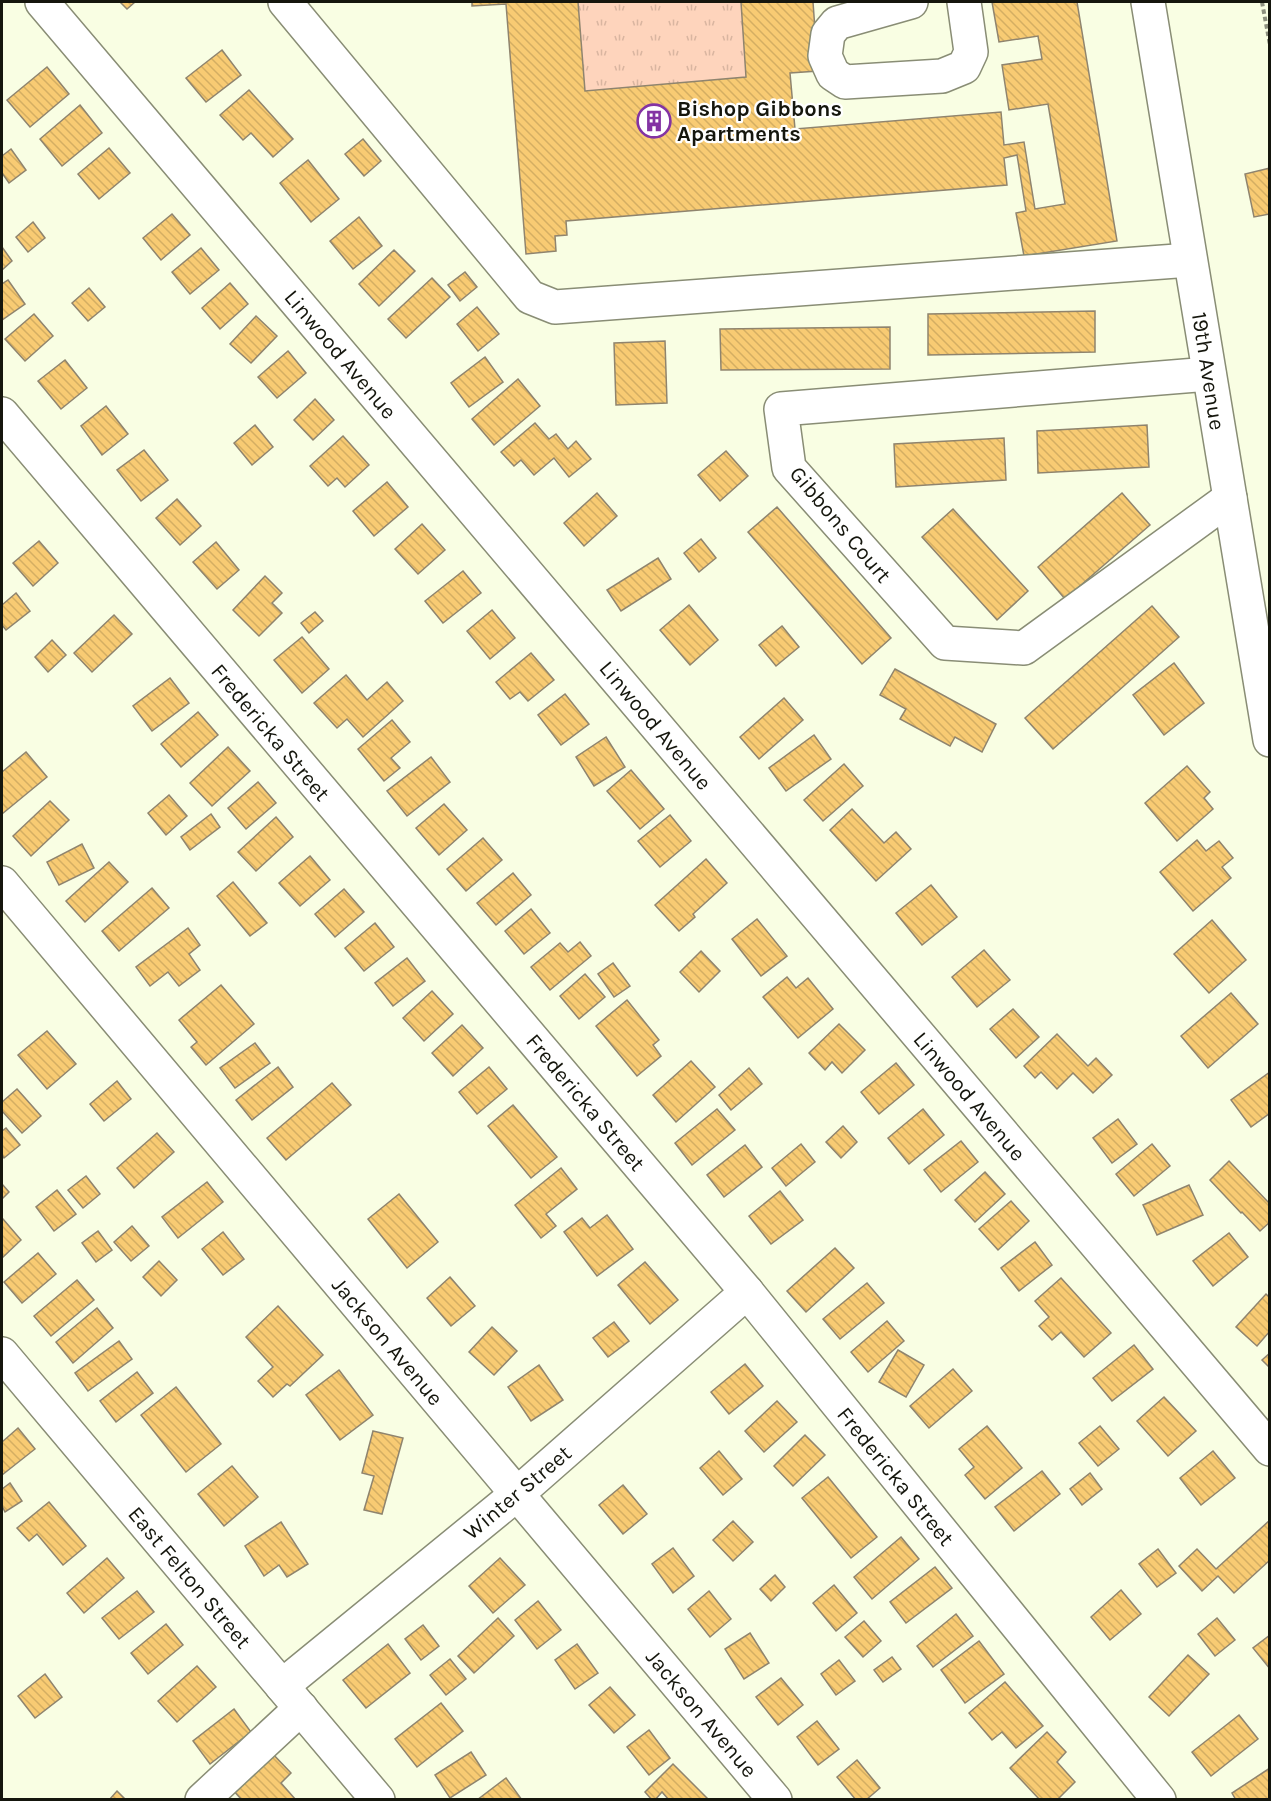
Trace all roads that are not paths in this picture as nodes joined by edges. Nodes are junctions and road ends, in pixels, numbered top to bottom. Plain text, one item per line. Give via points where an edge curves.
1 (42, 2) edge
2 (285, 2) edge
3 (911, 2) edge
4 (964, 2) edge
5 (1148, 2) edge
6 (1190, 260) junction
7 (1209, 374) junction
8 (2, 414) edge
9 (1230, 498) junction
10 (1265, 685) edge
11 (1269, 740) edge
12 (2, 883) edge
13 (747, 1292) junction
14 (2, 1354) edge
15 (1269, 1449) edge
16 (517, 1494) junction
17 (292, 1697) junction
18 (202, 1800) edge
19 (378, 1800) edge
20 (775, 1800) edge
21 (1159, 1800) edge

1 - 15 street, Linwood Avenue
2 - 6 street via 530,297 555,307
3 - 4 street via 837,23 828,34 825,56 833,74 845,82 942,76 964,68 971,52
5 - 6 street, 19th Avenue
6 - 7 street, 19th Avenue
7 - 9 street, 19th Avenue
7 - 9 street, Gibbons Court via 781,409 789,468 945,643 1024,648
8 - 13 street, Fredericka Street
9 - 10 street, 19th Avenue
10 - 11 street, 19th Avenue
12 - 16 street, Jackson Avenue
13 - 16 street, Winter Street
13 - 21 street, Fredericka Street
14 - 17 street, East Felton Street
16 - 17 street, Winter Street
16 - 20 street, Jackson Avenue
17 - 18 street, Winter Street
17 - 19 street, East Felton Street

